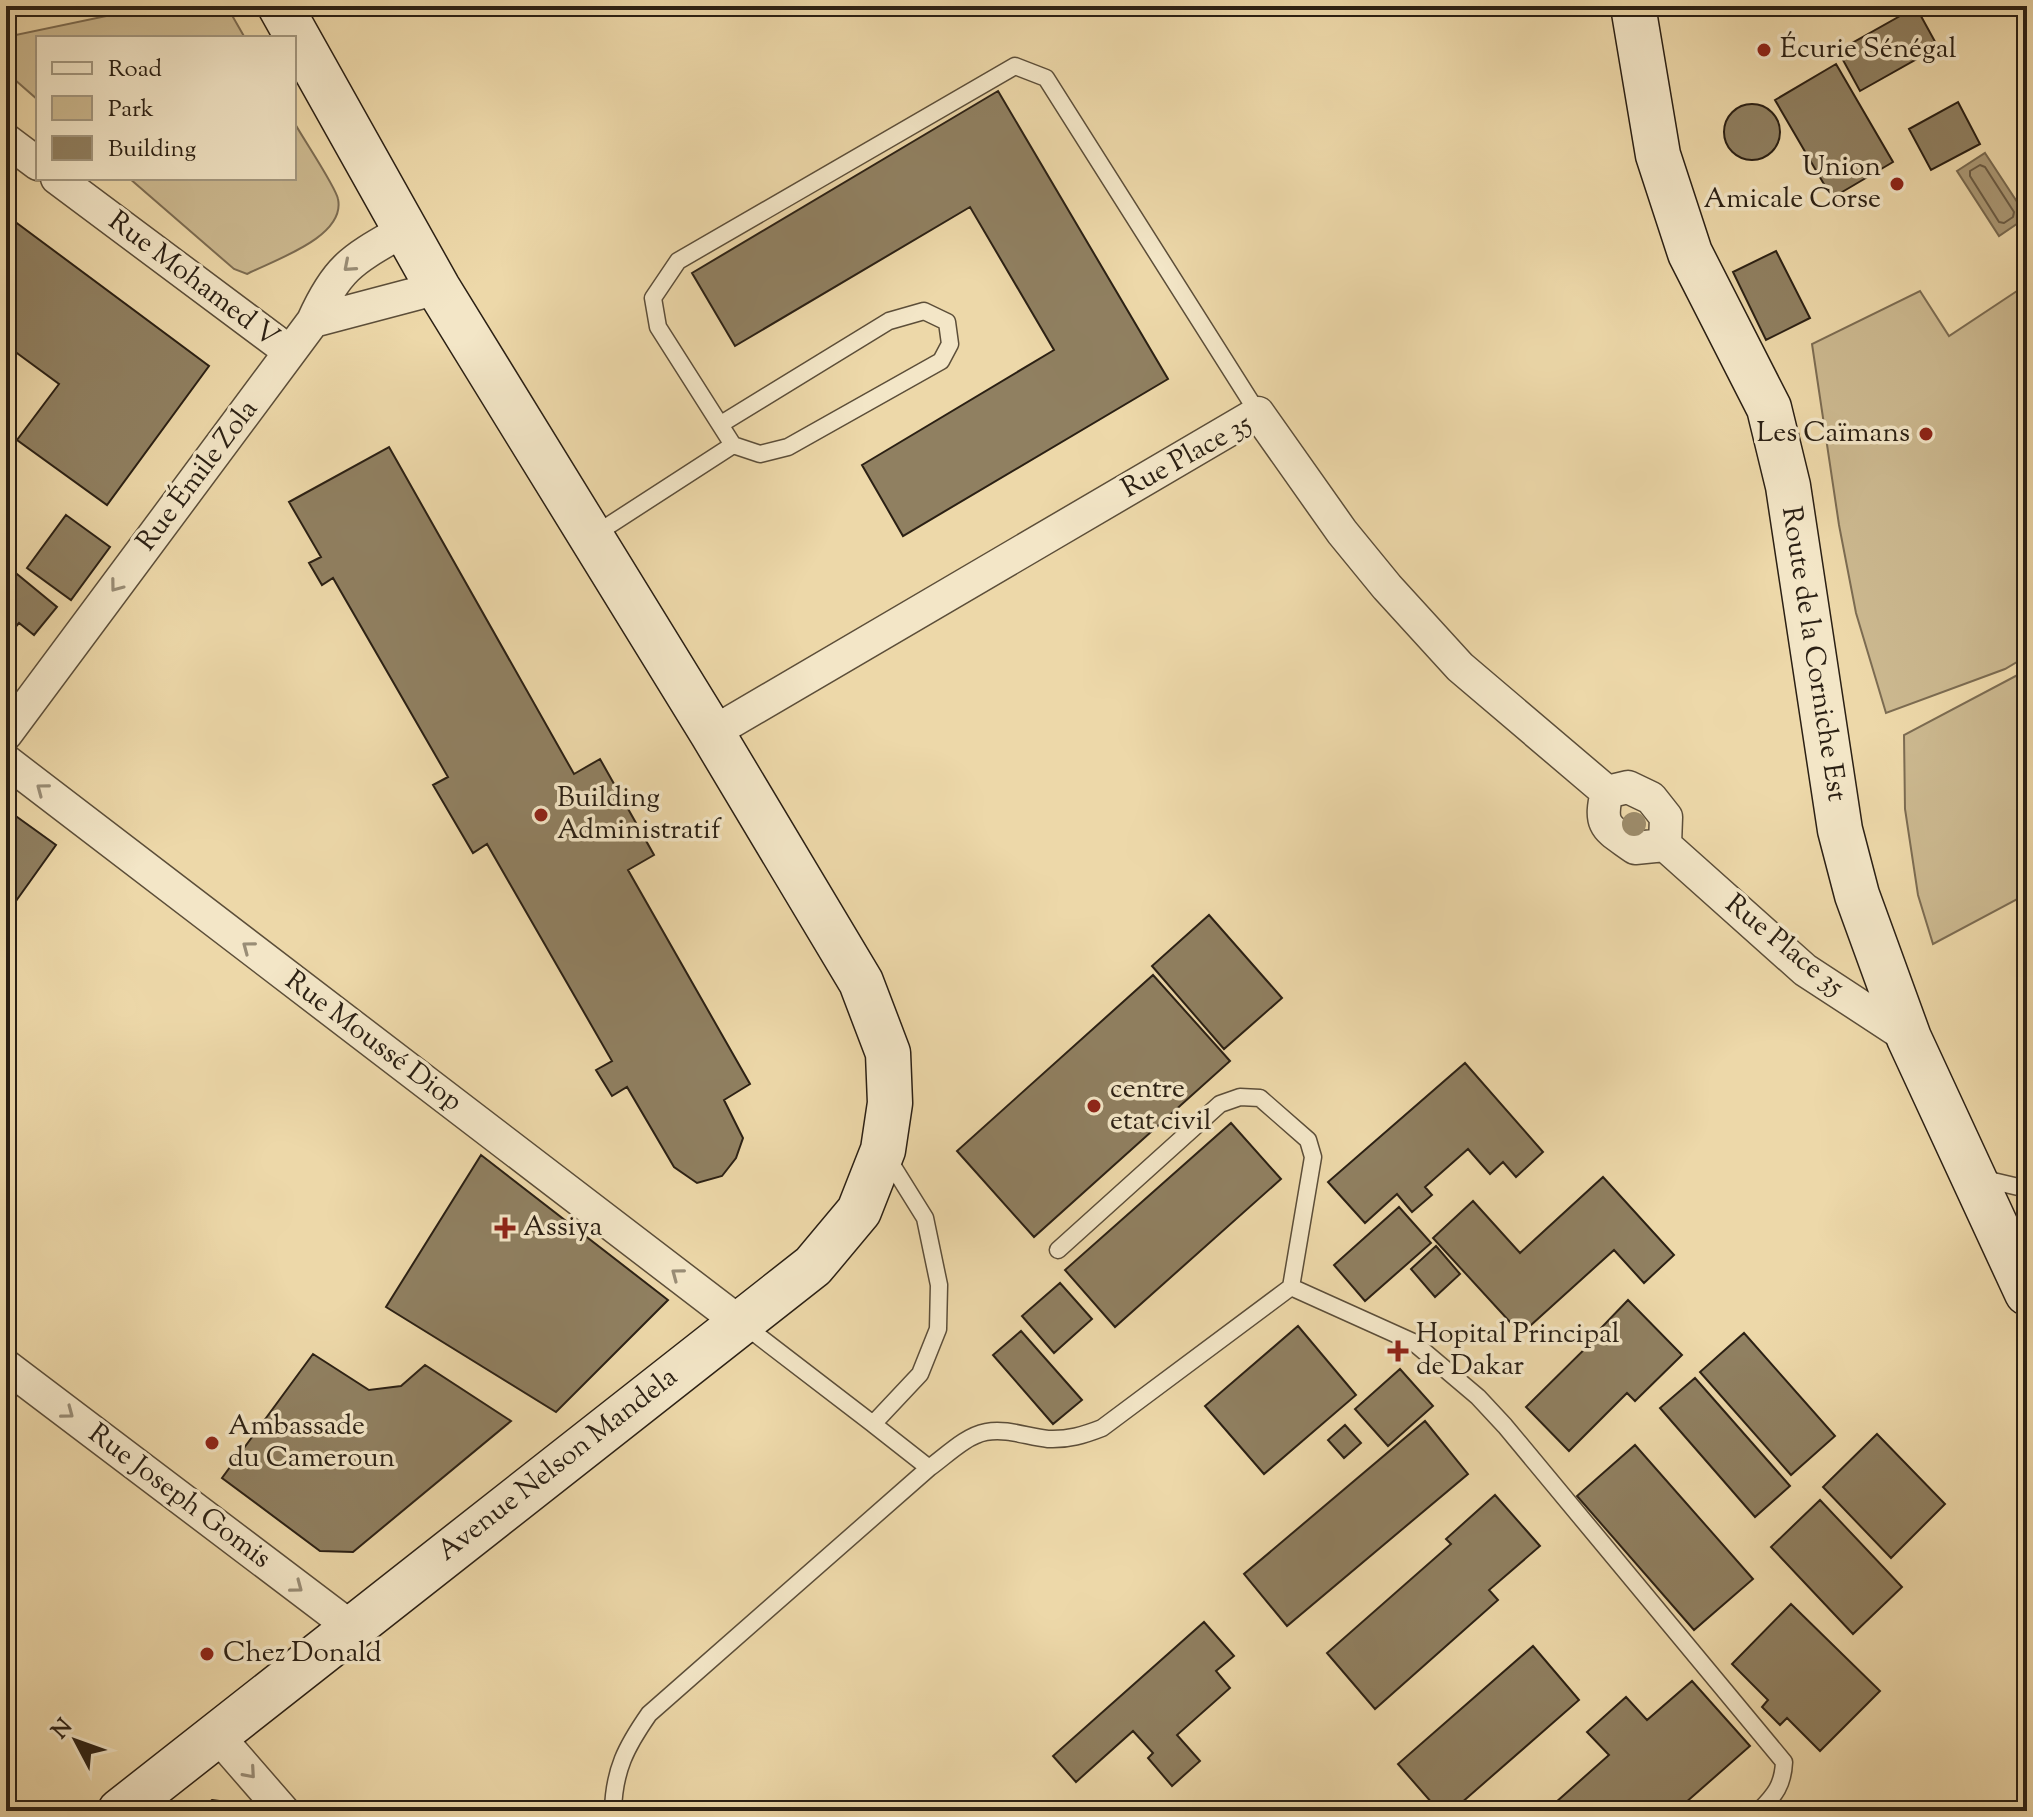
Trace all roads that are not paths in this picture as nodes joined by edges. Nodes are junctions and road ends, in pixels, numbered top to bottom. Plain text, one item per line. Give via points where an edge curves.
1 (280, 6) edge
2 (1633, 6) edge
3 (6, 140) edge
4 (36, 162) edge
5 (60, 180) edge
6 (406, 229) junction
7 (438, 288) junction
8 (313, 321) junction
9 (290, 352) junction
10 (1258, 413) junction
11 (721, 424) junction
12 (733, 445) junction
13 (591, 537) junction
14 (712, 733) junction
15 (6, 734) edge
16 (6, 761) edge
17 (1607, 792) junction
18 (1665, 845) junction
19 (1909, 1038) junction
20 (883, 1150) junction
21 (1975, 1177) junction
22 (2027, 1189) edge
23 (1058, 1250) dead end
24 (1291, 1287) junction
25 (2027, 1293) edge
26 (739, 1322) junction
27 (6, 1366) edge
28 (873, 1424) junction
29 (929, 1468) junction
30 (352, 1628) junction
31 (216, 1734) junction
32 (120, 1811) edge
33 (283, 1811) edge
34 (613, 1811) edge
35 (1759, 1811) edge

1 - 6 street, Avenue Nelson Mandela
2 - 19 street, Route de la Corniche Est via 1658,155 1690,253 1769,408 1788,486 1840,830 1857,895
3 - 4 street
5 - 9 street, Rue Mohamed V
6 - 7 street, Avenue Nelson Mandela
6 -> 8 street, Rue Émile Zola via 341,271
7 - 8 street
7 - 13 street, Avenue Nelson Mandela
8 - 9 street, Rue Émile Zola
9 -> 15 street, Rue Émile Zola
10 - 11 lane via 1046,78 1015,66 678,261 653,298 658,327
10 - 14 street, Rue Place 35
10 - 17 street, Rue Place 35 via 1351,543 1450,656
11 - 12 lane
11 - 12 lane via 889,321 924,311 947,322 950,344 941,361 788,447 760,454
12 - 13 lane
13 - 14 street, Avenue Nelson Mandela
14 - 20 street, Avenue Nelson Mandela via 861,982 888,1053 890,1103
26 -> 16 street, Rue Moussé Diop
17 - 18 street via 1628,787 1651,798 1666,817
17 - 18 street via 1602,813 1609,829 1635,848
18 - 19 street, Rue Place 35 via 1805,970
19 - 21 street, Route de la Corniche Est
20 - 26 street, Avenue Nelson Mandela via 859,1211 813,1266
20 - 28 lane via 925,1218 939,1285 938,1329 920,1374
21 - 22 lane
21 - 25 street, Route de la Corniche Est
23 - 24 lane via 1220,1104 1260,1098 1308,1140 1313,1157
24 - 29 lane via 1102,1428 1075,1438 1048,1439 986,1432
24 - 35 lane via 1413,1342 1505,1426 1784,1762 1783,1781
26 - 28 lane
26 - 30 street, Avenue Nelson Mandela
27 -> 30 street, Rue Joseph Gomis
28 - 29 lane
29 - 34 lane via 649,1714 626,1748
30 - 31 street, Avenue Nelson Mandela
31 - 32 street, Avenue Nelson Mandela
31 -> 33 street

